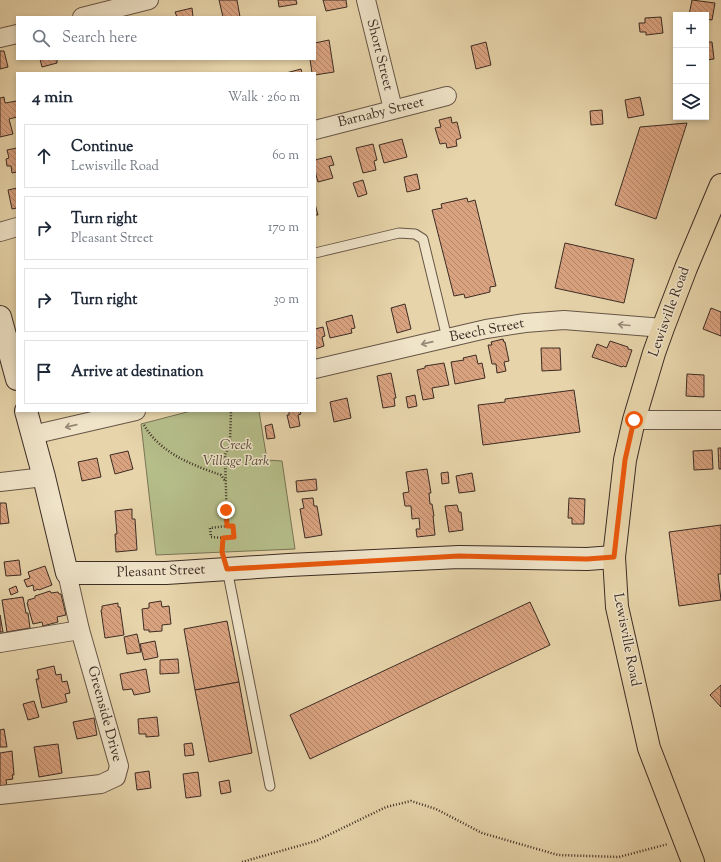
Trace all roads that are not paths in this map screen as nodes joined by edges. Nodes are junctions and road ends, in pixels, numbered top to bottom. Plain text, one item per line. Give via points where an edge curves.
1 (149, 0) edge
2 (366, 0) edge
3 (86, 16) edge
4 (16, 34) edge
5 (0, 38) edge
6 (447, 96) dead end
7 (393, 109) junction
8 (316, 130) edge
9 (721, 185) edge
10 (16, 227) edge
11 (0, 232) edge
12 (316, 253) edge
13 (0, 317) edge
14 (663, 328) junction
15 (447, 338) junction
16 (316, 369) edge
17 (16, 375) edge
18 (26, 412) edge
19 (132, 412) edge
20 (634, 420) junction
21 (721, 420) edge
22 (32, 435) junction
23 (44, 477) junction
24 (0, 482) edge
25 (614, 557) junction
26 (227, 569) junction
27 (67, 573) junction
28 (80, 630) junction
29 (0, 643) edge
30 (270, 786) dead end
31 (0, 795) edge
32 (693, 862) edge

1 - 3 street
2 - 7 street, Short Street
4 - 5 street
6 - 7 street, Barnaby Street
7 - 8 street, Barnaby Street
9 - 14 main road, Lewisville Road
10 - 11 street
12 - 15 lane via 399,233 415,234 423,239
13 - 17 street
14 -> 15 street, Beech Street via 564,320 494,327
14 - 20 main road, Lewisville Road
15 -> 16 street, Beech Street
18 - 22 street
19 -> 22 street
20 - 21 street
20 - 25 main road, Lewisville Road via 625,460
22 - 23 street
23 - 24 street
23 - 27 street
25 - 26 street, Pleasant Street via 587,559 459,556
25 - 32 main road, Lewisville Road via 617,607 649,748
26 - 27 street, Pleasant Street via 166,573
26 - 30 lane
27 - 28 street
28 - 29 street
28 - 31 street, Greenside Drive via 119,766 116,777 102,784

